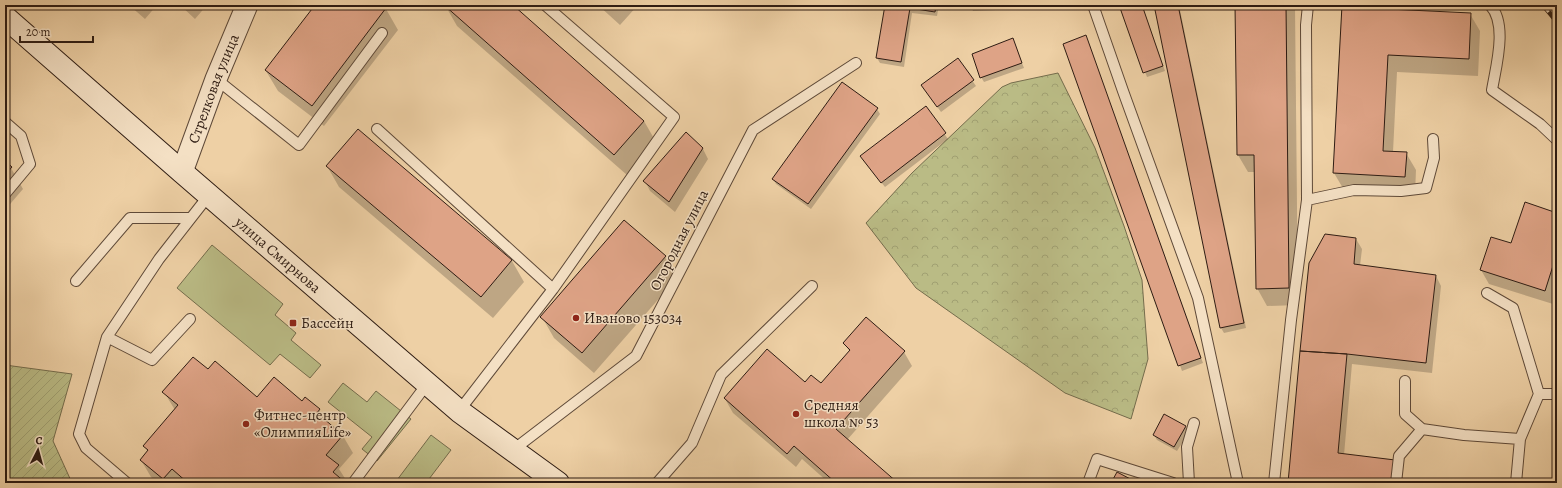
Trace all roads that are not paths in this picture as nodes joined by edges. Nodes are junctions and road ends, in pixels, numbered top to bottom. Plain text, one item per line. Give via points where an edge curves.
1 (247, 5) edge
2 (545, 5) edge
3 (1093, 5) edge
4 (1308, 5) edge
5 (1490, 5) edge
6 (5, 17) edge
7 (382, 33) dead end
8 (856, 63) dead end
9 (216, 79) junction
10 (5, 122) edge
11 (378, 129) dead end
12 (1433, 139) dead end
13 (1557, 140) edge
14 (182, 172) junction
15 (5, 194) edge
16 (209, 195) junction
17 (1308, 200) junction
18 (191, 218) junction
19 (76, 281) dead end
20 (812, 286) dead end
21 (553, 289) junction
22 (1487, 293) dead end
23 (190, 319) dead end
24 (107, 337) junction
25 (1405, 382) dead end
26 (427, 384) junction
27 (1539, 394) junction
28 (1557, 394) edge
29 (459, 411) junction
30 (1194, 423) dead end
31 (1422, 429) junction
32 (1520, 439) junction
33 (513, 450) junction
34 (127, 483) edge
35 (353, 483) edge
36 (558, 483) edge
37 (657, 483) edge
38 (1088, 483) edge
39 (1173, 483) edge
40 (1189, 483) edge
41 (1238, 483) edge
42 (1274, 483) edge
43 (1396, 483) edge
44 (1516, 483) edge

1 - 9 street, Стрелковая улица
2 - 21 lane via 674,117
3 - 41 lane via 1198,298
4 - 17 lane
5 - 13 lane via 1496,11 1501,39 1492,90 1540,124
6 - 14 main road, улица Смирнова
7 - 9 lane via 299,145
8 - 33 lane, Огородная улица via 753,130 636,356
9 - 14 street, Стрелковая улица
10 - 15 lane via 22,136 30,164
11 - 21 lane
12 - 17 lane via 1434,158 1426,188 1401,191 1354,190
14 - 16 main road, улица Смирнова
16 - 18 lane
16 - 26 main road, улица Смирнова
17 - 42 lane
18 - 19 lane via 130,218
18 - 24 lane via 159,259
20 - 37 lane via 722,375 692,443
21 - 29 lane
22 - 27 lane via 1513,308
23 - 24 lane via 152,360
24 - 34 lane via 79,434 86,448
25 - 31 lane via 1405,414
26 - 29 main road, улица Смирнова
26 - 35 lane
27 - 28 lane
27 - 32 lane
29 - 33 main road, улица Смирнова
30 - 40 lane via 1187,447
31 - 32 lane
31 - 43 lane via 1399,456
32 - 44 lane
33 - 36 main road, улица Смирнова
38 - 39 lane via 1097,459

